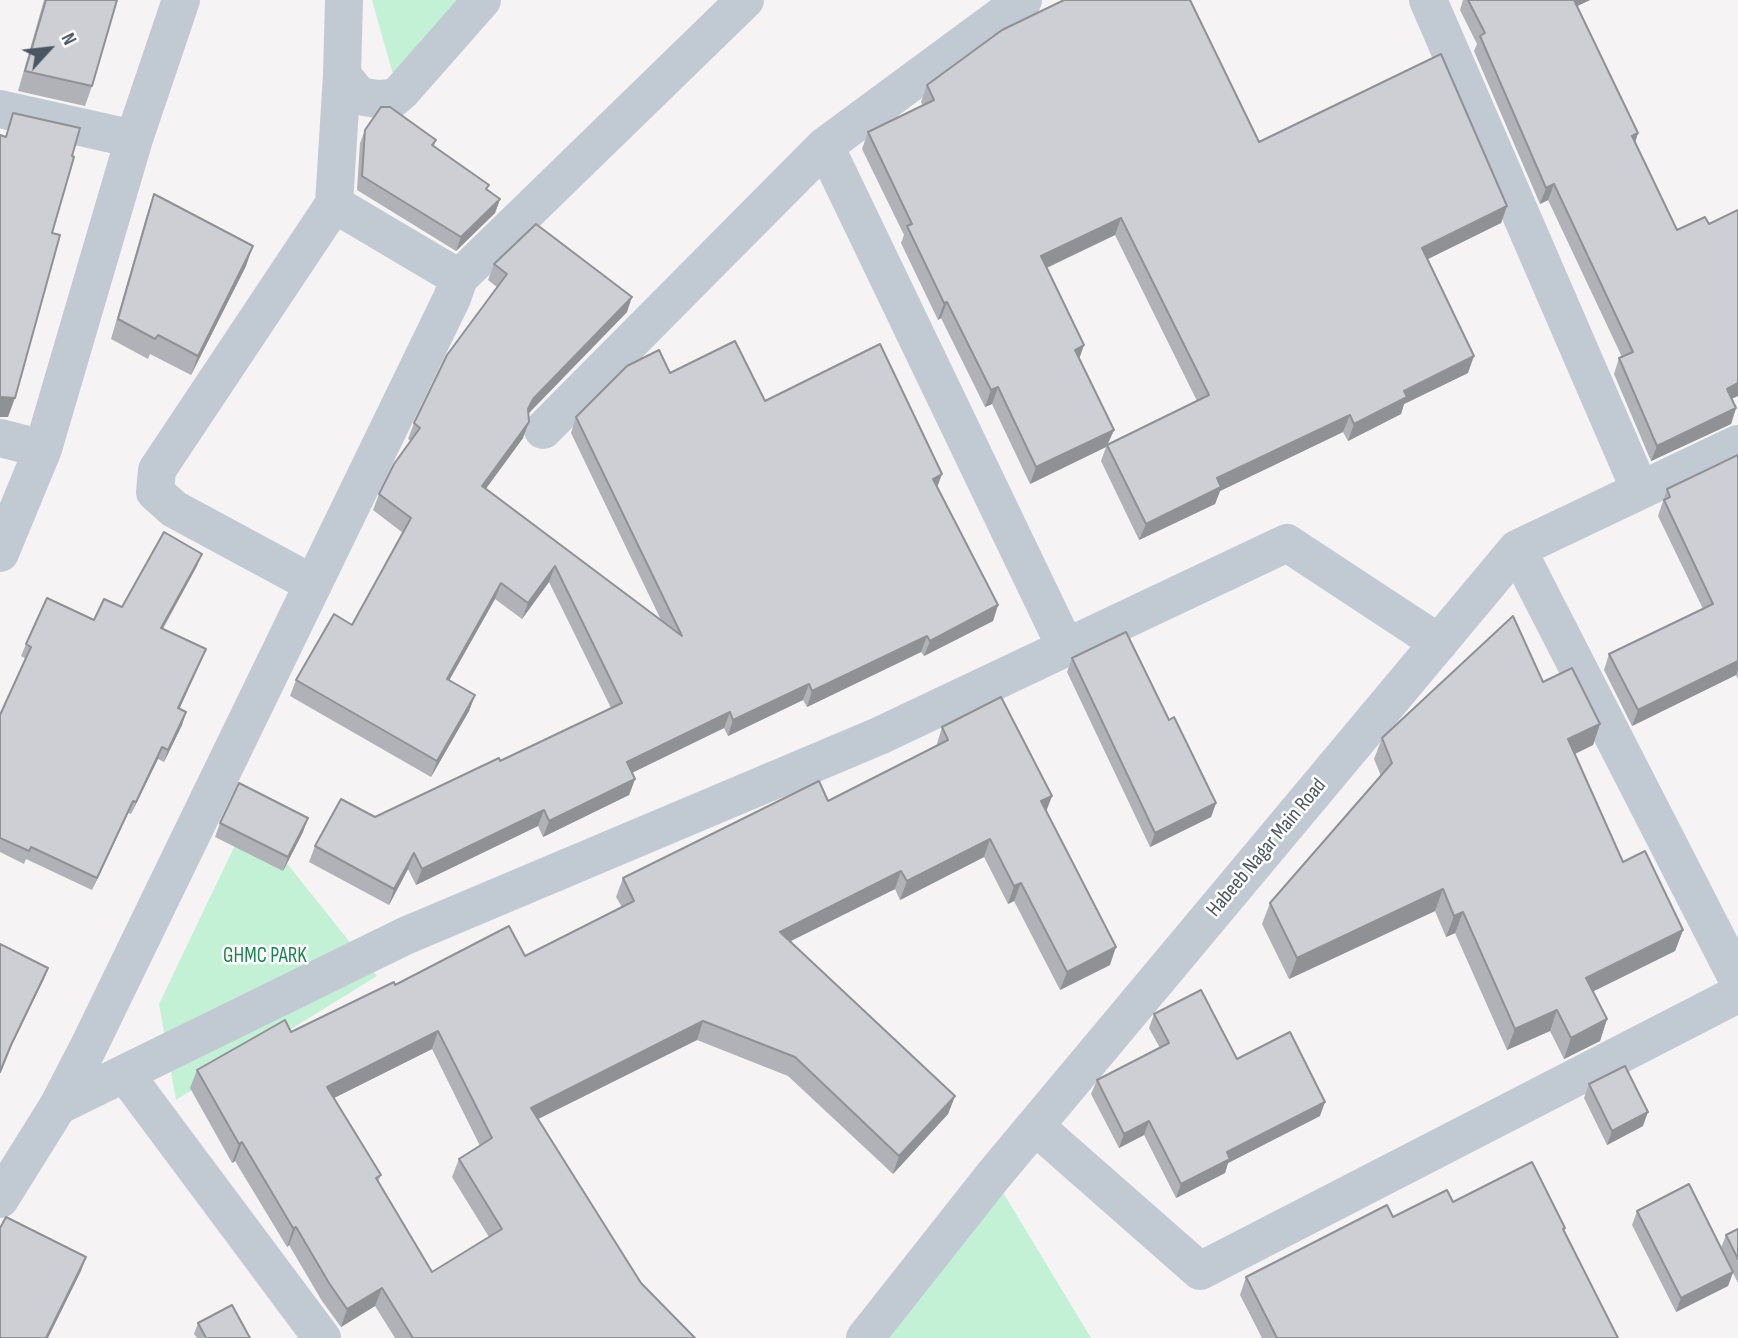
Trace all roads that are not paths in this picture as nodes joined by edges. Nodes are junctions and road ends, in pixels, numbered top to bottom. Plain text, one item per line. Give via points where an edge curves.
1 (181, 0) edge
2 (344, 0) edge
3 (482, 0) edge
4 (745, 0) edge
5 (1023, 0) edge
6 (1428, 0) edge
7 (342, 75) junction
8 (0, 109) edge
9 (134, 139) junction
10 (825, 146) junction
11 (334, 204) junction
12 (459, 278) junction
13 (543, 430) dead end
14 (0, 438) edge
15 (1738, 444) edge
16 (43, 449) junction
17 (1640, 490) junction
18 (1517, 548) junction
19 (0, 553) edge
20 (313, 584) junction
21 (1439, 643) junction
22 (1066, 648) junction
23 (1738, 980) edge
24 (1738, 994) edge
25 (125, 1074) junction
26 (58, 1106) junction
27 (1035, 1126) junction
28 (0, 1199) edge
29 (322, 1338) edge
30 (865, 1338) edge

1 - 9 street
2 - 7 street
3 - 7 street via 394,98 359,96
4 - 12 street
5 - 10 street
6 - 17 street
7 - 11 street
8 - 9 street
9 - 16 street
10 - 13 street
10 - 22 street
11 - 12 street
11 - 20 street via 163,461 155,492 174,509
12 - 20 street
14 - 16 street
15 - 17 street, Habeeb Nagar Main Road
16 - 19 street
17 - 18 street, Habeeb Nagar Main Road
18 - 21 street, Habeeb Nagar Main Road
18 - 23 street
20 - 26 street
21 - 22 street via 1287,543
21 - 27 street, Habeeb Nagar Main Road
22 - 25 street via 879,736 405,936
24 - 27 street via 1200,1271
25 - 26 street
25 - 29 street
26 - 28 street
27 - 30 street, Habeeb Nagar Main Road

